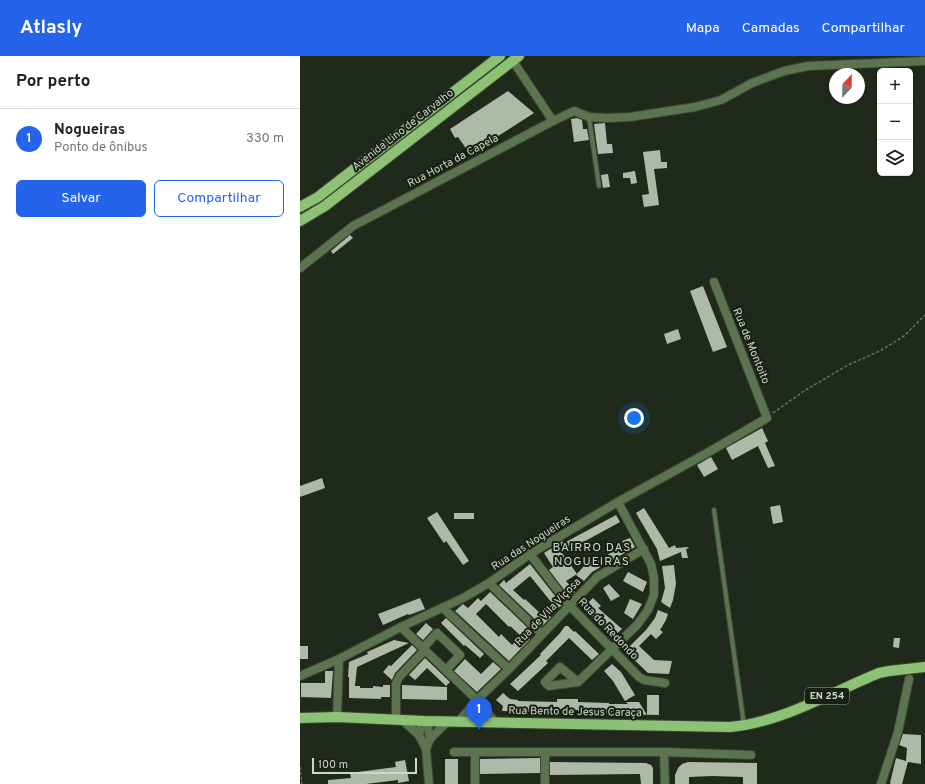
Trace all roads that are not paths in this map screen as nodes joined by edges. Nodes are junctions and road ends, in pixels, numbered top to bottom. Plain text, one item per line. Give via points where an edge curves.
1 (500, 56) edge
2 (516, 58) edge
3 (925, 61) edge
4 (589, 116) junction
5 (553, 121) junction
6 (599, 186) dead end
7 (300, 207) edge
8 (300, 221) edge
9 (300, 268) edge
10 (714, 282) dead end
11 (767, 418) joint
12 (618, 502) junction
13 (714, 510) dead end
14 (644, 549) junction
15 (530, 554) junction
16 (489, 583) junction
17 (569, 605) junction
18 (443, 608) junction
19 (401, 627) junction
20 (542, 634) junction
21 (424, 649) junction
22 (612, 649) junction
23 (339, 659) junction
24 (925, 667) edge
25 (509, 669) junction
26 (446, 670) junction
27 (300, 676) edge
28 (909, 679) dead end
29 (578, 682) dead end
30 (665, 683) dead end
31 (477, 700) junction
32 (300, 718) edge
33 (337, 718) junction
34 (399, 720) junction
35 (424, 721) junction
36 (447, 722) junction
37 (458, 722) junction
38 (495, 722) junction
39 (744, 726) junction
40 (419, 735) junction
41 (430, 739) junction
42 (426, 749) junction
43 (454, 752) dead end
44 (475, 752) junction
45 (545, 752) junction
46 (664, 752) junction
47 (751, 755) dead end
48 (429, 784) edge
49 (475, 784) edge
50 (545, 784) edge
51 (665, 784) edge
52 (881, 784) edge

1 - 7 main road, Avenida Lino de Carvalho via 318,196
2 - 5 street
2 - 8 main road, Avenida Lino de Carvalho via 325,206
3 - 4 street, Rua Horta da Capela via 802,68 784,71 752,83 721,100 702,106 630,117
4 - 5 street, Rua Horta da Capela via 574,111
4 - 6 lane
5 - 9 street, Rua Horta da Capela via 353,226
10 - 11 street, Rua de Montoito
11 - 12 street, Rua das Nogueiras
12 - 14 street
12 - 15 street, Rua das Nogueiras
13 - 39 lane
14 - 17 street, Rua de Vila Viçosa via 597,577
14 - 22 street via 654,578 654,595 648,610 637,625
15 - 16 street, Rua das Nogueiras
15 - 17 street, Rua do Redondo
16 - 18 street, Rua das Nogueiras
16 - 20 street
17 - 20 street, Rua de Vila Viçosa
17 - 22 street, Rua do Redondo
18 - 19 street, Rua das Nogueiras
18 - 25 street
19 - 21 street
19 - 23 street, Rua das Nogueiras
20 - 25 street, Rua de Vila Viçosa
21 - 26 street
21 - 26 street via 437,633 460,655
21 - 34 street via 399,677 396,684
22 - 29 street
22 - 30 street, Rua do Redondo via 639,677
23 - 27 street, Rua das Nogueiras
23 - 33 street
24 - 39 main road, EN 254 via 879,674 782,716
25 - 31 street, Rua de Vila Viçosa
26 - 31 street
28 - 52 street via 898,732
31 - 37 street, Rua de Vila Viçosa
31 - 38 street
32 - 33 main road, Rua Bento de Jesus Caraça / EN 254
33 - 34 main road, Rua Bento de Jesus Caraça / EN 254
34 - 35 main road, Rua Bento de Jesus Caraça / EN 254
34 - 40 street
35 - 36 main road, Rua Bento de Jesus Caraça / EN 254
35 - 40 street
35 - 41 street
36 - 37 main road, Rua Bento de Jesus Caraça / EN 254
36 - 41 street
37 - 38 main road, Rua Bento de Jesus Caraça / EN 254
38 - 39 main road, Rua Bento de Jesus Caraça / EN 254
40 - 42 street
41 - 42 street
42 - 48 street
43 - 44 street
44 - 45 street
44 - 49 street
45 - 46 street
45 - 50 street
46 - 47 street
46 - 51 street

